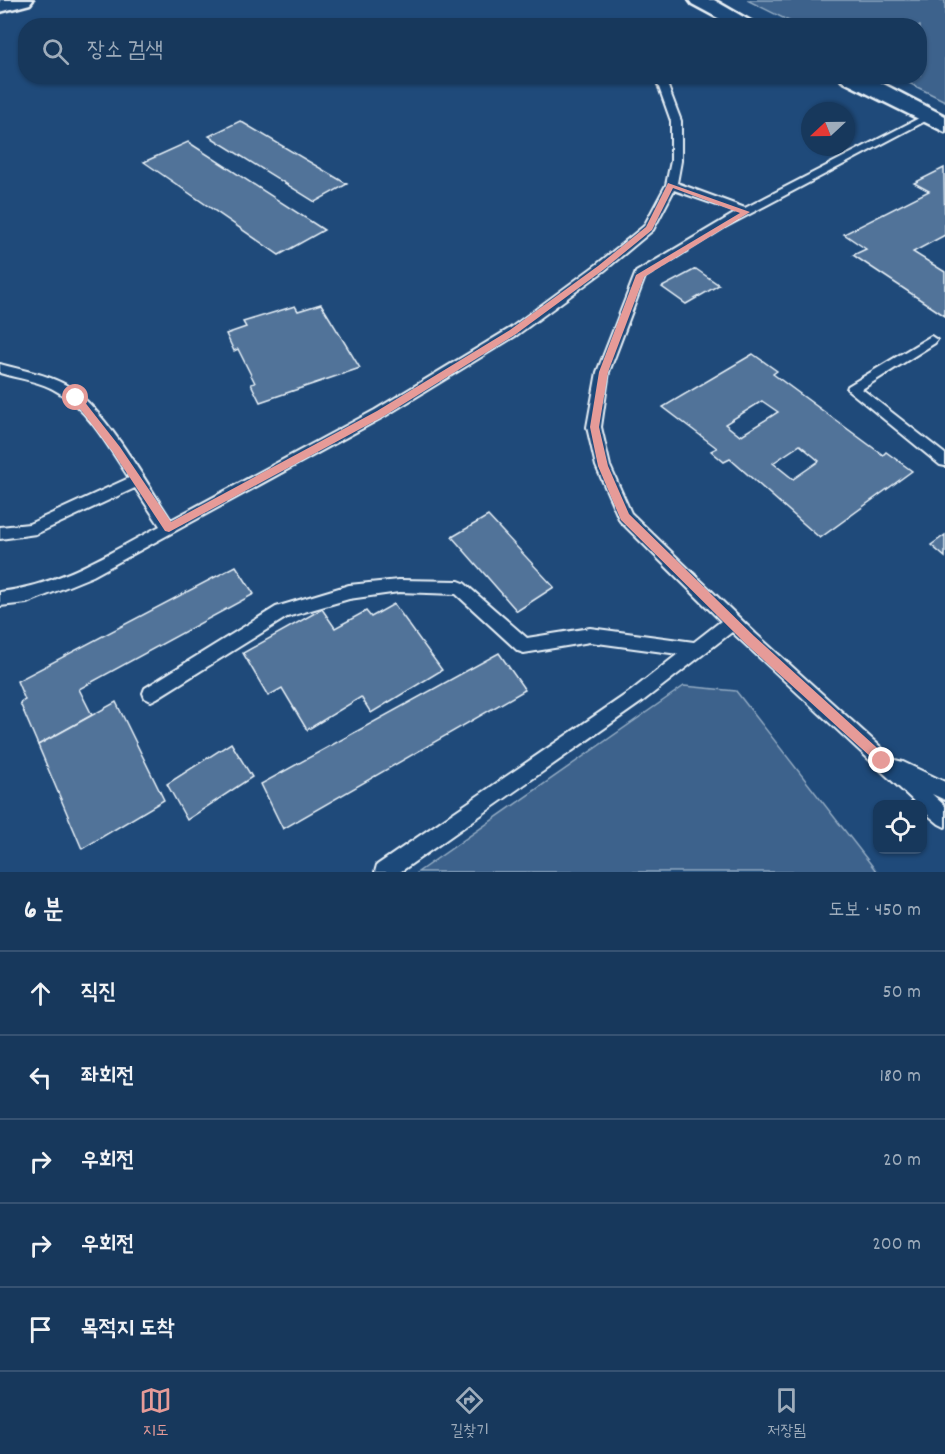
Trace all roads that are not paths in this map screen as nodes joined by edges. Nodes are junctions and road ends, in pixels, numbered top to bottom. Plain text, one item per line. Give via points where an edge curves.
1 (23, 0) edge
2 (699, 0) edge
3 (0, 6) edge
4 (734, 18) edge
5 (662, 84) edge
6 (865, 84) edge
7 (937, 121) edge
8 (671, 185) junction
9 (746, 212) junction
10 (931, 340) dead end
11 (0, 369) edge
12 (945, 461) edge
13 (137, 481) junction
14 (169, 528) junction
15 (0, 533) edge
16 (0, 599) edge
17 (732, 622) junction
18 (697, 650) junction
19 (151, 693) dead end
20 (882, 761) junction
21 (945, 791) edge
22 (945, 818) edge
23 (384, 872) edge

1 - 3 main road
2 - 4 main road
5 - 8 lane via 676,121 676,161
6 - 7 main road
7 - 9 lane
8 - 9 lane
8 - 14 lane via 649,228 513,332 380,413
9 - 17 lane via 640,275 603,372 594,427 603,466 625,517
10 - 12 lane via 853,388
11 - 13 lane via 62,388 76,398
13 - 14 lane
13 - 15 lane via 31,530
14 - 16 lane via 88,572 27,596
17 - 18 lane
17 - 20 lane
18 - 19 lane via 590,635 524,646 459,588 399,586 349,592 282,612
18 - 23 lane via 638,696
20 - 21 lane
20 - 22 lane

